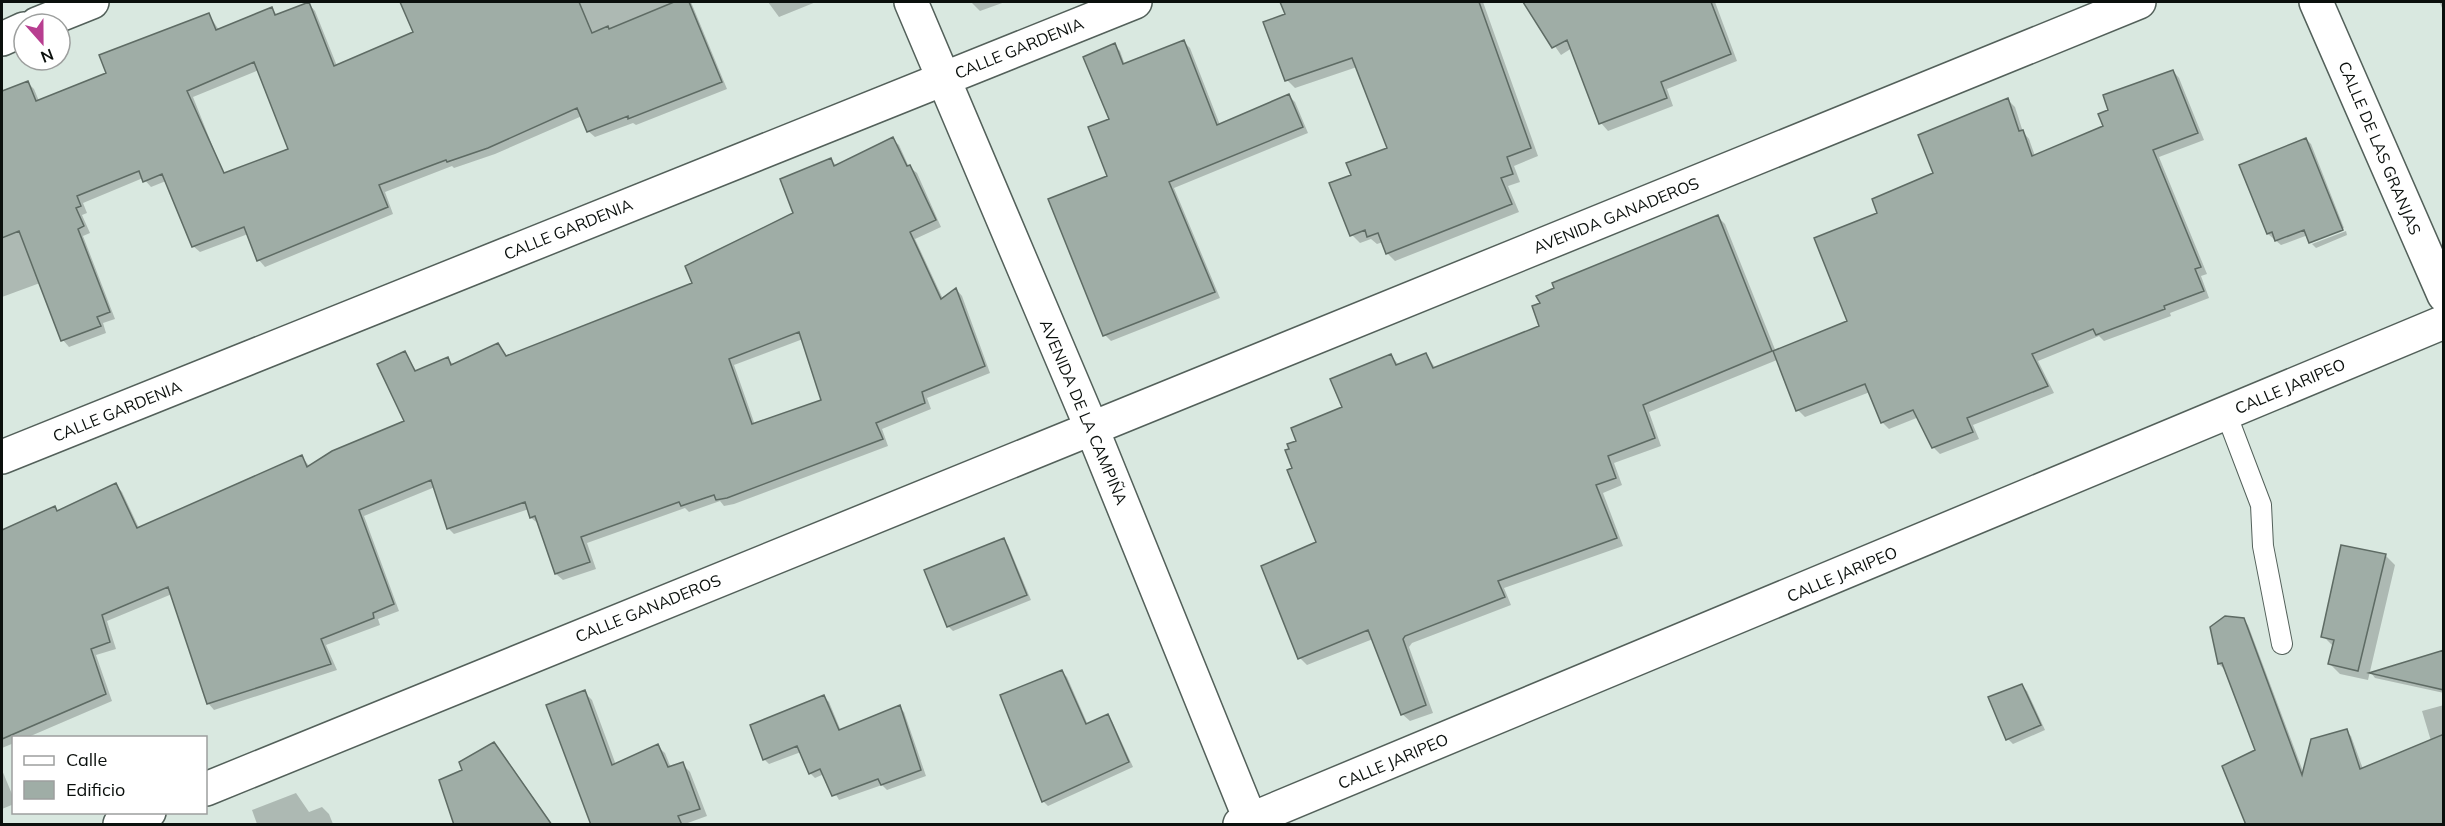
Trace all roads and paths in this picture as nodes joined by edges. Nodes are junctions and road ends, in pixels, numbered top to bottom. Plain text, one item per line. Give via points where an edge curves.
1 (92, 2) edge
2 (910, 2) edge
3 (1135, 2) edge
4 (2139, 2) edge
5 (2316, 2) edge
6 (67, 12) edge
7 (943, 79) junction
8 (2444, 295) edge
9 (2444, 322) edge
10 (2226, 413) junction
11 (1092, 429) junction
12 (2, 457) edge
13 (2282, 644) dead end
14 (207, 789) edge
15 (147, 814) edge
16 (1248, 823) edge
17 (120, 825) edge

1 - 6 street
2 - 7 street, AVENIDA DE LA CAMPIÑA
3 - 7 street, CALLE GARDENIA
4 - 11 street, AVENIDA GANADEROS
5 - 8 street, CALLE DE LAS GRANJAS
7 - 11 street, AVENIDA DE LA CAMPIÑA
7 - 12 street, CALLE GARDENIA
9 - 10 street, CALLE JARIPEO
10 - 13 lane via 2261,506 2263,546
10 - 16 street, CALLE JARIPEO
11 - 14 street, CALLE GANADEROS
11 - 16 street, AVENIDA DE LA CAMPIÑA
15 - 17 street

